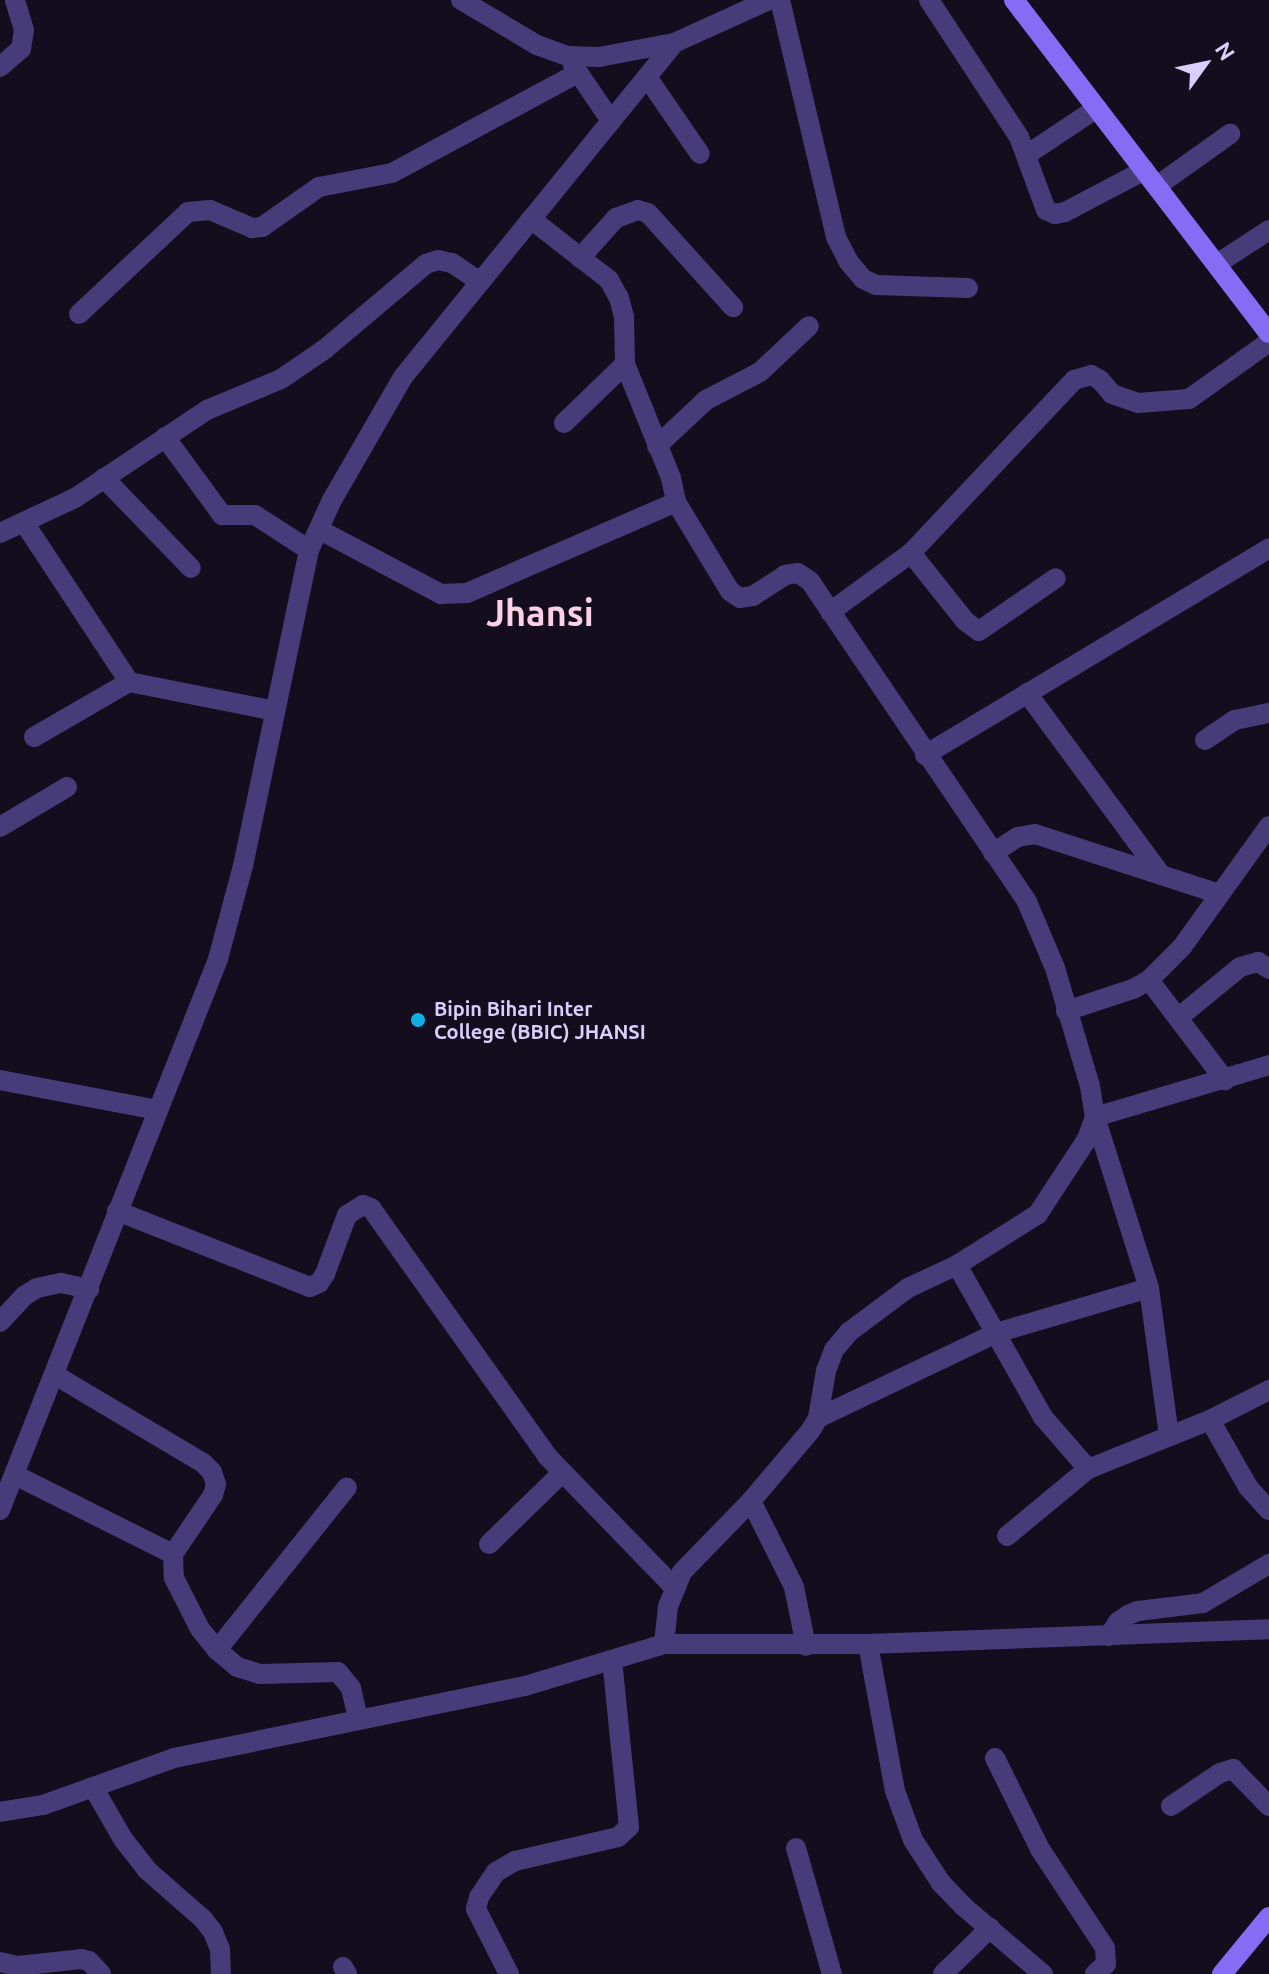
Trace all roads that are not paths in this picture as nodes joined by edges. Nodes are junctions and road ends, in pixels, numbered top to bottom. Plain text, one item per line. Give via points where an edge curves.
1 (15, 0) edge
2 (769, 0) edge
3 (780, 0) edge
4 (929, 0) edge
5 (1014, 0) edge
6 (473, 2) edge
7 (674, 43) junction
8 (567, 56) junction
9 (0, 67) edge
10 (578, 73) junction
11 (647, 77) junction
12 (1097, 108) junction
13 (611, 121) junction
14 (1230, 134) dead end
15 (700, 154) dead end
16 (1028, 154) junction
17 (1151, 178) junction
18 (531, 219) junction
19 (1269, 230) edge
20 (580, 258) junction
21 (1217, 264) junction
22 (480, 282) junction
23 (968, 288) dead end
24 (733, 307) dead end
25 (79, 314) dead end
26 (809, 326) dead end
27 (1269, 333) edge
28 (1269, 342) edge
29 (625, 364) junction
30 (564, 423) dead end
31 (165, 437) junction
32 (657, 446) junction
33 (104, 478) junction
34 (676, 502) junction
35 (25, 524) junction
36 (320, 530) junction
37 (0, 533) edge
38 (1269, 548) edge
39 (309, 550) junction
40 (911, 553) junction
41 (191, 568) dead end
42 (1056, 578) dead end
43 (830, 612) junction
44 (129, 682) junction
45 (1027, 693) junction
46 (275, 711) junction
47 (1269, 713) edge
48 (34, 737) dead end
49 (1205, 740) dead end
50 (925, 755) junction
51 (67, 787) dead end
52 (1269, 826) edge
53 (0, 827) edge
54 (993, 853) junction
55 (1161, 875) junction
56 (1220, 894) junction
57 (1269, 969) edge
58 (1149, 980) junction
59 (1066, 1011) junction
60 (1178, 1018) junction
61 (1269, 1065) edge
62 (0, 1080) edge
63 (1225, 1080) junction
64 (158, 1110) junction
65 (1095, 1117) junction
66 (117, 1211) junction
67 (957, 1265) junction
68 (1149, 1288) junction
69 (89, 1289) junction
70 (0, 1322) edge
71 (996, 1333) junction
72 (55, 1375) junction
73 (1269, 1390) edge
74 (818, 1418) junction
75 (1210, 1420) junction
76 (1169, 1436) junction
77 (1088, 1469) junction
78 (562, 1473) junction
79 (15, 1475) junction
80 (347, 1487) dead end
81 (751, 1501) junction
82 (0, 1510) edge
83 (1269, 1510) edge
84 (1007, 1536) dead end
85 (489, 1544) dead end
86 (173, 1554) junction
87 (1269, 1564) edge
88 (674, 1587) junction
89 (1269, 1629) edge
90 (1109, 1636) junction
91 (664, 1644) junction
92 (868, 1644) junction
93 (806, 1646) junction
94 (217, 1650) junction
95 (612, 1660) junction
96 (358, 1718) junction
97 (995, 1758) dead end
98 (93, 1787) junction
99 (1171, 1806) dead end
100 (1269, 1806) edge
101 (0, 1812) edge
102 (796, 1848) dead end
103 (1269, 1917) edge
104 (990, 1928) junction
105 (0, 1962) edge
106 (101, 1974) edge
107 (221, 1974) edge
108 (509, 1974) edge
109 (832, 1974) edge
110 (943, 1974) edge
111 (1043, 1974) edge
112 (1095, 1974) edge
113 (1222, 1974) edge

1 - 9 street via 24,30 21,49
2 - 7 street
3 - 23 street via 836,237 848,261 876,285
4 - 16 street
5 - 12 street
6 - 8 street via 537,45
7 - 8 street via 599,57
7 - 11 street
8 - 10 street
10 - 13 street
10 - 25 street via 392,173 319,187 262,227 252,228 210,210 188,212
11 - 13 street
11 - 15 street
12 - 16 street
12 - 17 street
13 - 18 street
14 - 17 street
16 - 17 street via 1042,203 1055,214
17 - 21 street
18 - 20 street
18 - 22 street
19 - 21 street
20 - 24 street via 616,218 638,210 648,213
20 - 29 street via 609,280 619,298
21 - 27 street
22 - 31 street via 452,263 426,264 304,364 207,410
22 - 36 street via 403,377
26 - 32 street via 760,372 706,400
28 - 40 street via 1189,399 1138,403 1112,394 1091,375 1074,380
29 - 30 street
29 - 32 street
31 - 33 street
31 - 39 street via 222,515 255,515
32 - 34 street
33 - 35 street
33 - 41 street
34 - 36 street via 467,593 441,594
34 - 43 street via 730,591 740,598 753,596 785,575 798,573 810,581
35 - 37 street
35 - 44 street
36 - 39 street
38 - 45 street
39 - 46 street
40 - 42 street via 979,631
40 - 43 street
43 - 50 street
44 - 46 street
44 - 48 street
45 - 50 street
45 - 55 street
46 - 64 street via 218,959
47 - 49 street via 1235,720
50 - 54 street
51 - 53 street
52 - 56 street
54 - 55 street via 1018,837 1035,834
54 - 59 street via 1027,902 1046,943
55 - 56 street
56 - 58 street via 1182,947
57 - 60 street via 1258,962 1240,967
58 - 59 street
58 - 60 street
59 - 65 street
60 - 63 street
61 - 63 street
62 - 64 street
63 - 65 street
64 - 66 street
65 - 67 street via 1087,1139 1038,1214
65 - 68 street
66 - 69 street
66 - 78 street via 310,1287 325,1274 347,1215 363,1205 371,1208
67 - 71 street
67 - 74 street via 908,1288 849,1332 826,1371
68 - 71 street
68 - 76 street
69 - 70 street via 61,1283 37,1288
69 - 72 street
71 - 74 street
71 - 77 street via 1043,1417
72 - 79 street
72 - 86 street via 212,1472 213,1495
73 - 75 street
74 - 81 street
75 - 76 street
75 - 83 street via 1248,1487
76 - 77 street
77 - 84 street
78 - 85 street
78 - 88 street
79 - 82 street
79 - 86 street
80 - 94 street
81 - 88 street via 682,1572
81 - 93 street via 794,1587
86 - 94 street via 174,1578
87 - 90 street via 1203,1603 1128,1615
88 - 91 street
89 - 90 street
90 - 92 street
91 - 93 street
91 - 95 street
92 - 93 street
92 - 104 street via 895,1791 913,1840 941,1883
94 - 96 street via 237,1667 260,1674 338,1672 351,1688
95 - 96 street via 525,1686
95 - 108 street via 629,1827 618,1837 515,1861 487,1882 476,1909
96 - 98 street via 174,1758
97 - 112 street via 1040,1849 1105,1948 1106,1964
98 - 101 street via 43,1805
98 - 107 street via 147,1870 213,1932
99 - 100 street via 1227,1769
102 - 109 street
103 - 113 street
104 - 110 street
104 - 111 street
105 - 106 street via 18,1966 81,1959

